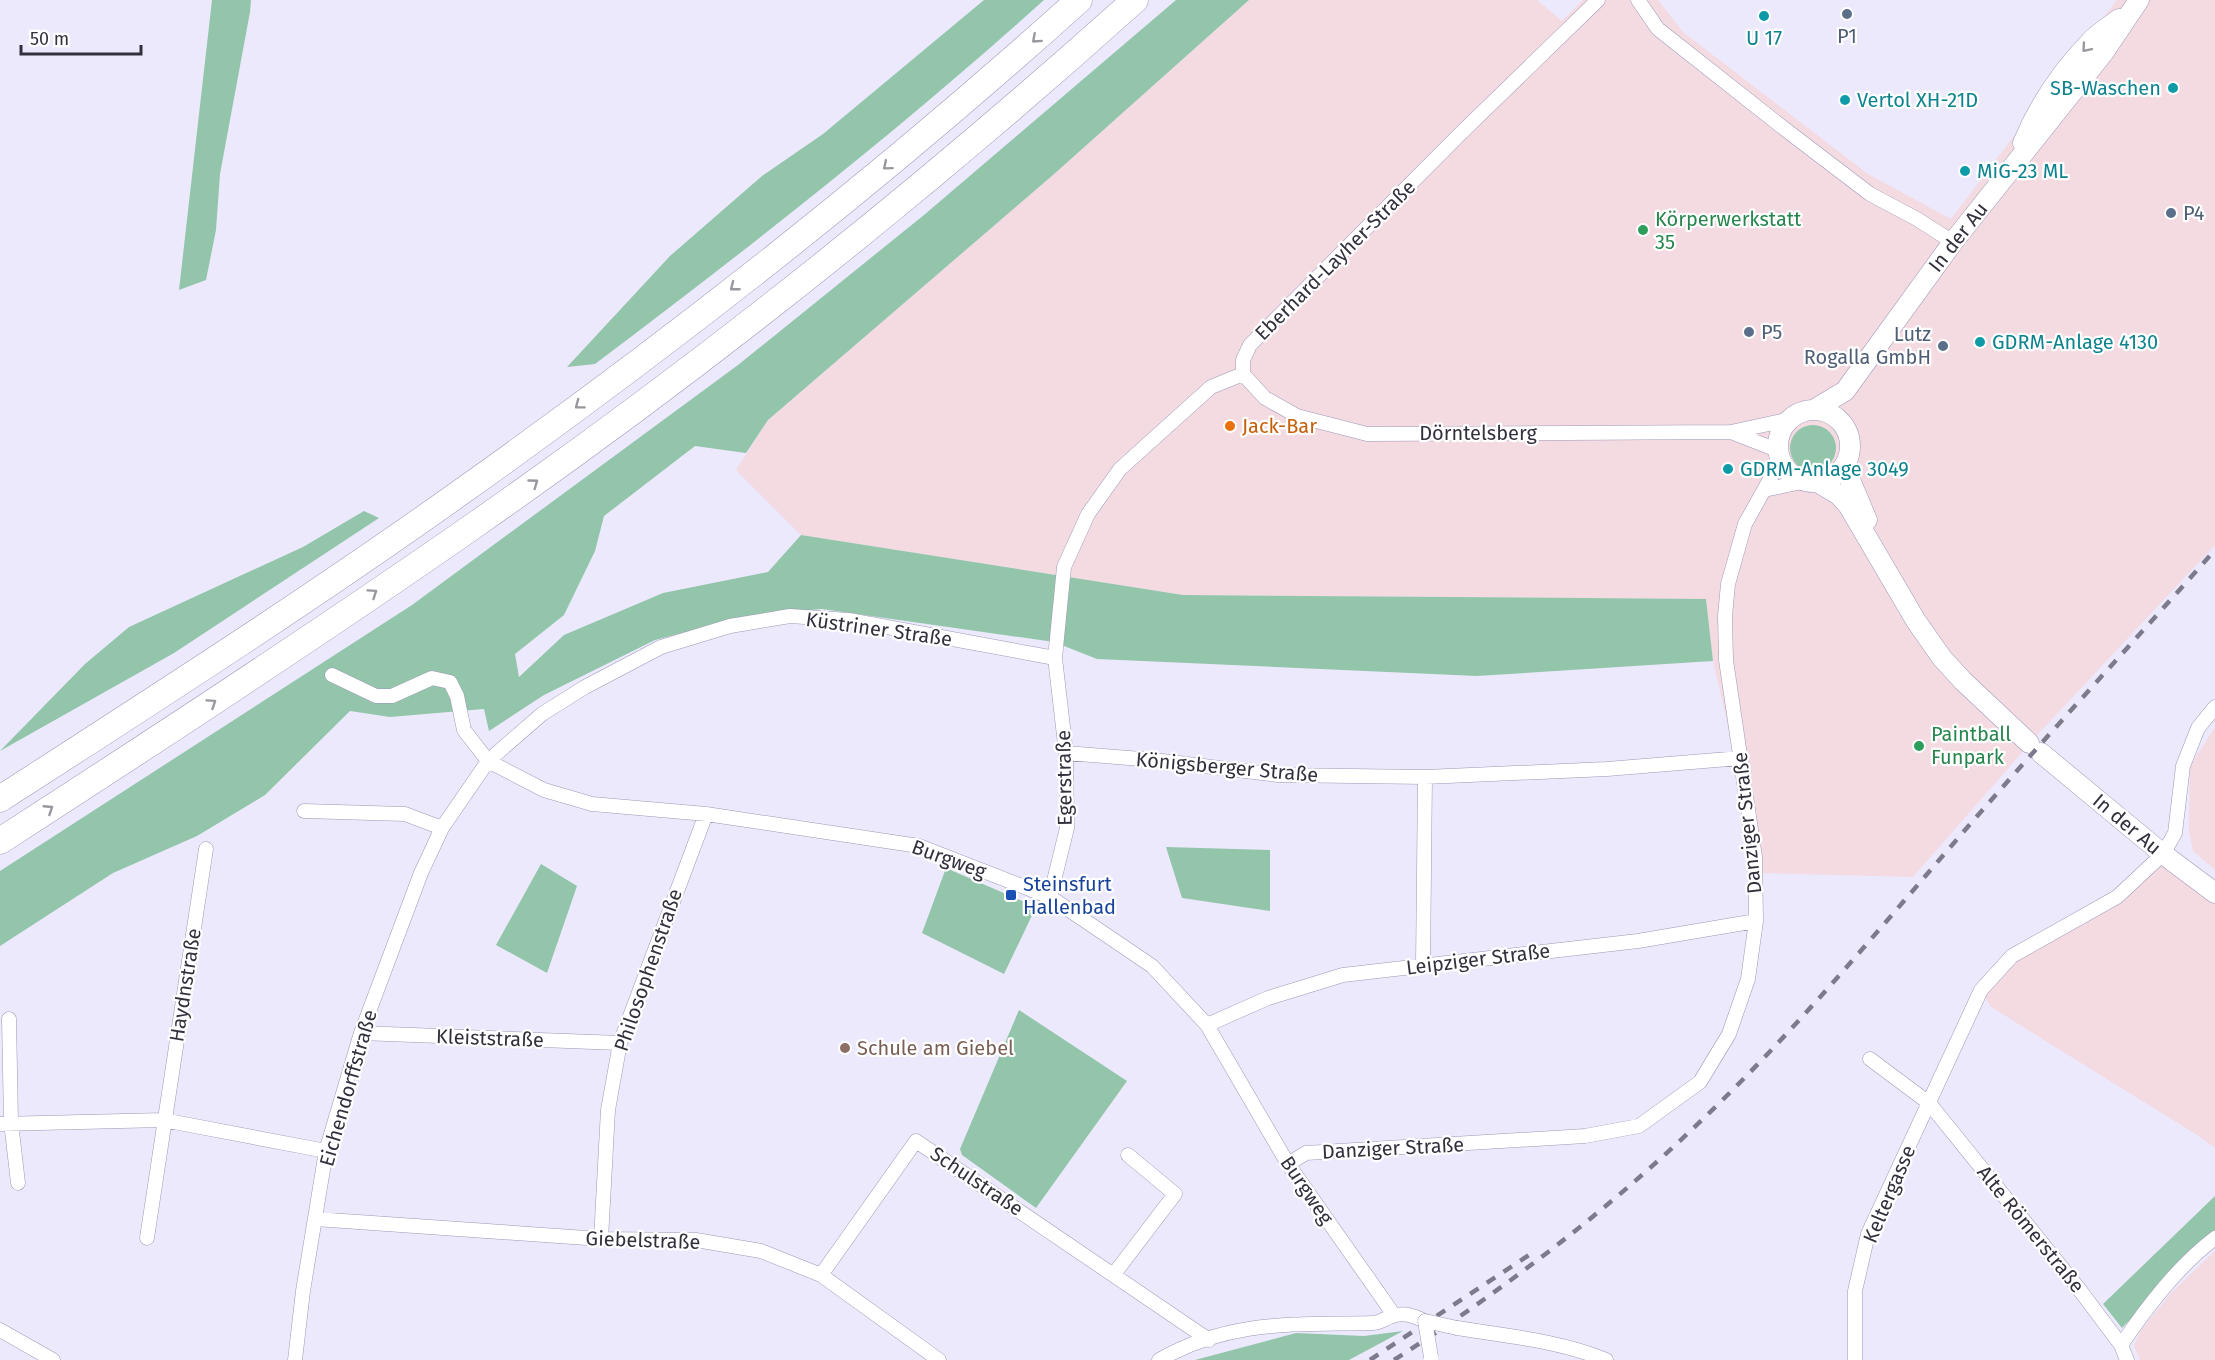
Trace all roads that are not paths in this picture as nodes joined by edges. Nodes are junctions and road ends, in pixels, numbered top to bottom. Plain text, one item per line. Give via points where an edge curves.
1 (1079, 0) edge
2 (1135, 0) edge
3 (1598, 0) edge
4 (1638, 0) edge
5 (2135, 5) edge
6 (1953, 242) junction
7 (1243, 374) junction
8 (1845, 391) junction
9 (1815, 409) junction
10 (1787, 420) junction
11 (1840, 420) junction
12 (1731, 432) junction
13 (1778, 454) junction
14 (1847, 461) junction
15 (1811, 482) junction
16 (1764, 490) junction
17 (1879, 557) junction
18 (1055, 658) junction
19 (332, 675) dead end
20 (2215, 707) edge
21 (1066, 753) junction
22 (1741, 758) junction
23 (488, 761) junction
24 (1425, 777) junction
25 (0, 799) edge
26 (304, 811) dead end
27 (706, 814) junction
28 (442, 828) junction
29 (0, 841) edge
30 (206, 849) dead end
31 (2163, 854) junction
32 (2215, 892) edge
33 (1050, 897) junction
34 (1756, 921) junction
35 (1423, 965) junction
36 (9, 1019) dead end
37 (1207, 1025) junction
38 (361, 1033) junction
39 (620, 1043) junction
40 (1870, 1059) dead end
41 (1929, 1103) junction
42 (163, 1120) junction
43 (6, 1123) edge
44 (326, 1151) junction
45 (1128, 1155) dead end
46 (1288, 1164) junction
47 (18, 1183) dead end
48 (315, 1219) junction
49 (147, 1238) dead end
50 (2215, 1238) edge
51 (601, 1239) junction
52 (1114, 1274) junction
53 (821, 1275) junction
54 (1394, 1315) junction
55 (1425, 1321) junction
56 (0, 1330) edge
57 (1209, 1340) junction
58 (2121, 1346) junction
59 (1431, 1358) edge
60 (53, 1360) edge
61 (295, 1360) edge
62 (939, 1360) edge
63 (1159, 1360) edge
64 (1606, 1360) edge
65 (1855, 1360) edge
66 (2127, 1360) edge

1 -> 25 highway via 876,176 552,426 459,494 182,682
29 -> 2 highway via 268,665 593,440 743,328 899,203
3 - 7 street, Eberhard-Layher-Straße via 1250,345 1243,360
4 - 6 street via 1658,29 1786,130 1870,194
5 - 6 street, In der Au via 2104,52
6 - 8 street, In der Au
7 - 12 street, Dörntelsberg via 1265,398 1297,416 1367,434
7 - 18 street via 1211,387 1120,468 1088,514 1064,567
8 - 9 street, In der Au
8 - 11 street, In der Au
9 - 10 street via 1804,410
9 - 11 street
10 - 12 street, Dörntelsberg
10 - 13 street via 1778,439
11 - 14 street via 1850,440
12 - 13 street, Dörntelsberg via 1772,445
13 - 15 street via 1785,468
13 - 16 street, Danziger Straße
14 - 15 street via 1829,479
14 - 17 street, In der Au via 1848,475
15 - 16 street
15 - 17 street, In der Au via 1839,495
16 - 22 street, Danziger Straße via 1745,524 1728,584 1725,616 1726,660
17 - 31 street, In der Au via 1916,621 1963,681 2035,748
18 - 21 street, Egerstraße
18 - 23 street, Küstriner Straße via 849,620 790,616 730,626 661,647 585,687 542,714
19 - 23 street, Burgweg via 376,696 392,696 432,678 450,682 464,730
20 - 31 street via 2198,728 2183,766 2175,833
21 - 24 street, Königsberger Straße via 1278,775
21 - 33 street, Egerstraße via 1067,828
22 - 24 street, Königsberger Straße
22 - 34 street, Danziger Straße via 1755,857
23 - 27 street, Burgweg via 544,790 592,804
23 - 28 street, Eichendorffstraße
24 - 35 street
26 - 28 street via 405,814
27 - 33 street, Burgweg via 919,846
27 - 39 street, Philosophenstraße
28 - 38 street, Eichendorffstraße
30 - 42 street, Haydnstraße
31 - 32 street, In der Au
31 - 41 street via 2117,897 2012,956 1981,990
33 - 37 street, Burgweg via 1152,966
34 - 35 street, Leipziger Straße via 1638,941
34 - 46 street, Danziger Straße via 1748,978 1729,1034 1700,1083 1639,1126 1586,1136 1305,1153
35 - 37 street, Leipziger Straße via 1343,975 1268,998
36 - 43 street
37 - 46 street, Burgweg
38 - 39 street, Kleiststraße
38 - 44 street, Eichendorffstraße
39 - 51 street, Philosophenstraße via 608,1110
40 - 41 street, Alte Römerstraße
41 - 58 street, Alte Römerstraße
41 - 65 street, Keltergasse via 1868,1234 1855,1291
42 - 43 street
42 - 44 street
42 - 49 street, Haydnstraße
43 - 47 street
44 - 48 street, Eichendorffstraße
45 - 52 street via 1175,1194
46 - 54 street, Burgweg
48 - 51 street, Giebelstraße
48 - 61 street, Eichendorffstraße
50 - 58 street via 2199,1250 2142,1314
51 - 53 street, Giebelstraße via 696,1240 761,1251
52 - 53 street, Schulstraße via 916,1141
52 - 57 street, Schulstraße
53 - 62 street, Giebelstraße
54 - 55 street via 1409,1314
54 - 57 street via 1377,1323 1290,1323 1251,1328
55 - 59 street, bridge
55 - 64 street, bridge via 1535,1341
56 - 60 street
57 - 63 street
58 - 66 street, Alte Römerstraße

